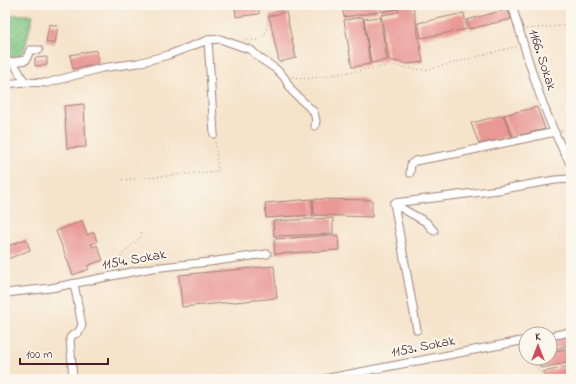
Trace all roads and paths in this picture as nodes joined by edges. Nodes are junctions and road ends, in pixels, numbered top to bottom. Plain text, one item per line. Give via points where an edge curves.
1 (302, 5) edge
2 (512, 5) edge
3 (571, 25) edge
4 (519, 32) junction
5 (208, 40) junction
6 (234, 44) junction
7 (524, 44) junction
8 (39, 50) dead end
9 (5, 62) edge
10 (13, 62) junction
11 (284, 76) junction
12 (24, 82) junction
13 (5, 84) edge
14 (314, 126) dead end
15 (571, 129) edge
16 (555, 132) junction
17 (214, 134) joint
18 (571, 165) edge
19 (410, 173) dead end
20 (122, 180) dead end
21 (571, 180) edge
22 (394, 204) junction
23 (141, 231) dead end
24 (434, 231) dead end
25 (267, 254) dead end
26 (112, 276) junction
27 (74, 284) junction
28 (5, 293) edge
29 (417, 330) dead end
30 (571, 332) edge
31 (558, 334) edge
32 (518, 342) edge
33 (537, 366) edge
34 (73, 379) edge
35 (324, 379) edge
36 (544, 379) edge

1 - 6 path via 268,14 267,28 263,36 258,40 245,39
2 - 4 street, 1166. Sokak
3 - 4 path via 528,28
4 - 7 street, 1166. Sokak
5 - 6 street via 220,39
5 - 12 street via 138,63 102,68 47,83
5 - 17 street
6 - 11 street via 251,50
7 - 11 path via 426,70 392,65 307,79
7 - 16 street, 1166. Sokak
8 - 10 street via 30,50 26,60
9 - 10 street
10 - 12 street
11 - 14 street via 292,91 314,112
12 - 13 street
15 - 16 path
16 - 18 street, 1166. Sokak
16 - 19 street via 415,161 411,164
17 - 20 path via 218,171
21 - 22 street via 555,180
22 - 24 street via 426,222
22 - 29 street
23 - 26 path via 140,237 117,261
25 - 26 street, 1154. Sokak via 152,268
26 - 27 street, 1154. Sokak
27 - 28 street, 1154. Sokak
27 - 34 street via 82,325 78,333 70,338
30 - 31 street
32 - 35 street, 1153. Sokak
33 - 36 path

